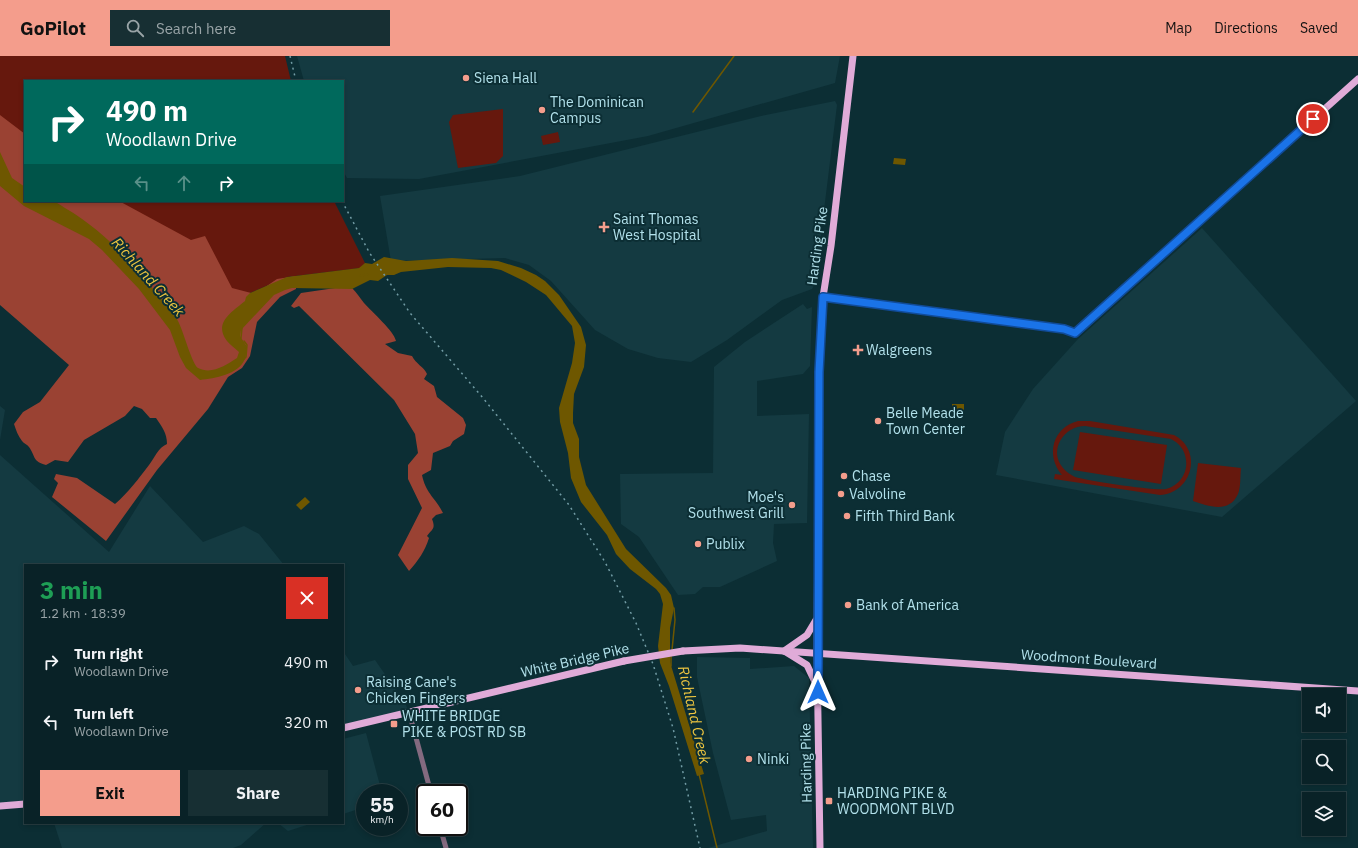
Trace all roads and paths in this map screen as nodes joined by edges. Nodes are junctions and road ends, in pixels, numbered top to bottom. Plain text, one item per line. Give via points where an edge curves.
1 (853, 56) edge
2 (1358, 79) edge
3 (823, 297) junction
4 (818, 612) junction
5 (784, 651) junction
6 (817, 653) junction
7 (818, 687) junction
8 (1358, 691) edge
9 (409, 712) junction
10 (344, 728) edge
11 (429, 784) edge
12 (24, 804) edge
13 (0, 806) edge
14 (443, 836) edge
15 (446, 848) edge
16 (820, 848) edge

1 - 3 main road, Harding Pike
2 - 3 main road via 1075,333 1064,329
3 - 4 main road, Harding Pike via 819,372
4 - 5 main road via 816,622 807,636
4 - 6 main road, Harding Pike
5 - 6 main road, White Bridge Pike
5 - 7 main road via 806,665
5 - 9 main road, White Bridge Pike, bridge via 703,649 624,661
6 - 7 main road, Harding Pike
6 - 8 main road, Woodmont Boulevard
7 - 16 main road, Harding Pike
9 - 10 main road, White Bridge Pike
9 - 11 street
12 - 13 main road
14 - 15 street

